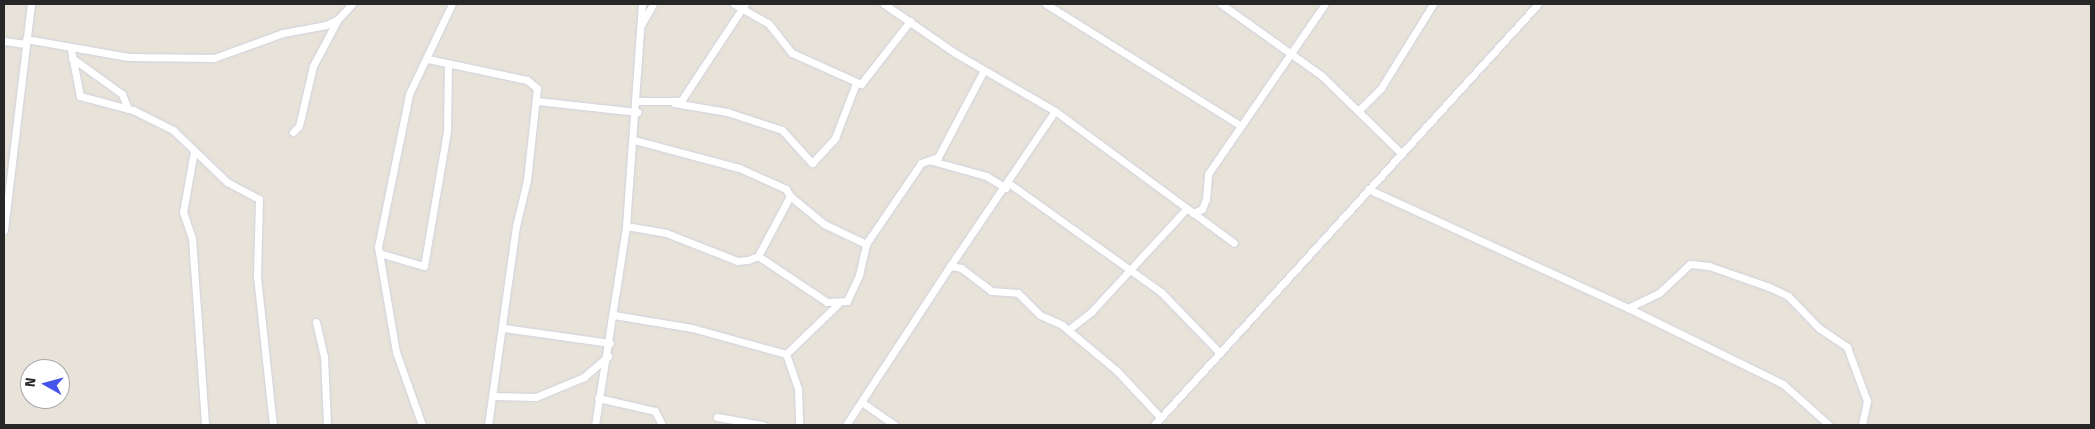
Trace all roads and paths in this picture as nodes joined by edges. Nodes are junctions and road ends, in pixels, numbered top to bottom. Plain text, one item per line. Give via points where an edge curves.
1 (31, 4) edge
2 (352, 4) edge
3 (452, 4) edge
4 (642, 4) edge
5 (654, 4) edge
6 (734, 4) edge
7 (884, 4) edge
8 (1046, 4) edge
9 (1222, 4) edge
10 (1325, 4) edge
11 (1433, 4) edge
12 (1538, 4) edge
13 (744, 6) edge
14 (338, 19) junction
15 (910, 21) junction
16 (640, 27) junction
17 (4, 41) edge
18 (26, 41) junction
19 (71, 50) junction
20 (1290, 51) junction
21 (72, 58) junction
22 (428, 59) junction
23 (448, 64) junction
24 (984, 70) junction
25 (856, 83) junction
26 (537, 101) junction
27 (638, 101) junction
28 (674, 104) junction
29 (128, 109) junction
30 (1055, 111) junction
31 (1358, 111) junction
32 (637, 112) junction
33 (1240, 125) junction
34 (294, 132) dead end
35 (634, 140) junction
36 (194, 151) junction
37 (1400, 153) junction
38 (931, 161) junction
39 (1008, 186) junction
40 (1368, 189) junction
41 (790, 196) junction
42 (1189, 211) junction
43 (626, 226) junction
44 (4, 230) edge
45 (1234, 243) dead end
46 (866, 244) junction
47 (379, 253) junction
48 (758, 256) junction
49 (950, 266) junction
50 (1129, 268) junction
51 (837, 305) junction
52 (1628, 308) junction
53 (614, 315) junction
54 (316, 322) dead end
55 (504, 328) junction
56 (1068, 330) junction
57 (610, 343) junction
58 (1220, 353) junction
59 (786, 354) junction
60 (608, 356) junction
61 (494, 396) junction
62 (598, 398) junction
63 (863, 403) junction
64 (717, 417) dead end
65 (1160, 418) junction
66 (661, 423) dead end
67 (206, 425) edge
68 (273, 425) edge
69 (327, 425) edge
70 (422, 425) edge
71 (488, 425) edge
72 (595, 425) edge
73 (763, 425) edge
74 (798, 425) edge
75 (846, 425) edge
76 (895, 425) edge
77 (1154, 425) edge
78 (1829, 425) edge
79 (1862, 425) edge

1 - 18 street
2 - 14 street
3 - 22 street
4 - 16 street
5 - 16 street
6 - 13 street
7 - 15 street
8 - 33 street
9 - 20 street
10 - 20 street
11 - 31 street via 1381,88
12 - 37 street
13 - 25 street via 768,24 792,53
13 - 28 street via 687,94
14 - 19 street via 214,58 180,60
14 - 34 street via 313,66 299,126
15 - 24 street
15 - 25 street via 864,81
16 - 27 street
17 - 18 street
18 - 19 street
18 - 44 street
19 - 21 street
20 - 31 street
20 - 33 street
21 - 29 street via 122,94
21 - 29 street via 80,96
22 - 23 street
22 - 47 street via 409,94 384,204
23 - 26 street via 527,80 537,88
23 - 47 street via 447,131 424,266
24 - 30 street
24 - 38 street via 953,131
25 - 28 street via 835,138 812,163 782,130 727,112
26 - 32 street
26 - 55 street
27 - 28 street
27 - 32 street
29 - 36 street via 173,130
30 - 39 street
30 - 42 street
31 - 37 street
32 - 35 street
33 - 42 street via 1208,174 1202,209
35 - 41 street via 766,178
35 - 43 street
36 - 67 street via 183,212 192,238
36 - 68 street via 227,182 259,199 257,276
37 - 40 street
38 - 39 street via 945,162
38 - 46 street via 918,168
39 - 49 street
39 - 50 street
40 - 52 street
40 - 58 street
41 - 46 street via 824,224
41 - 48 street
42 - 45 street
42 - 50 street
43 - 48 street via 666,233 737,261
43 - 53 street
46 - 51 street via 859,275 847,300
47 - 70 street via 396,352
48 - 51 street
49 - 56 street via 961,268 991,291 1018,294 1040,316
49 - 63 street
50 - 56 street via 1092,311
50 - 58 street via 1179,309
51 - 59 street
52 - 78 street via 1783,384
52 - 79 street via 1658,293 1690,264 1709,266 1788,296 1819,328 1847,347 1867,401
53 - 57 street
53 - 59 street via 692,328
54 - 69 street via 324,356
55 - 57 street
55 - 61 street
56 - 65 street via 1117,371
57 - 60 street
58 - 65 street
59 - 74 street via 798,389
60 - 61 street via 584,377 536,397
60 - 62 street
61 - 71 street
62 - 66 street via 655,411
62 - 72 street
63 - 75 street
63 - 76 street
64 - 73 street
65 - 77 street

